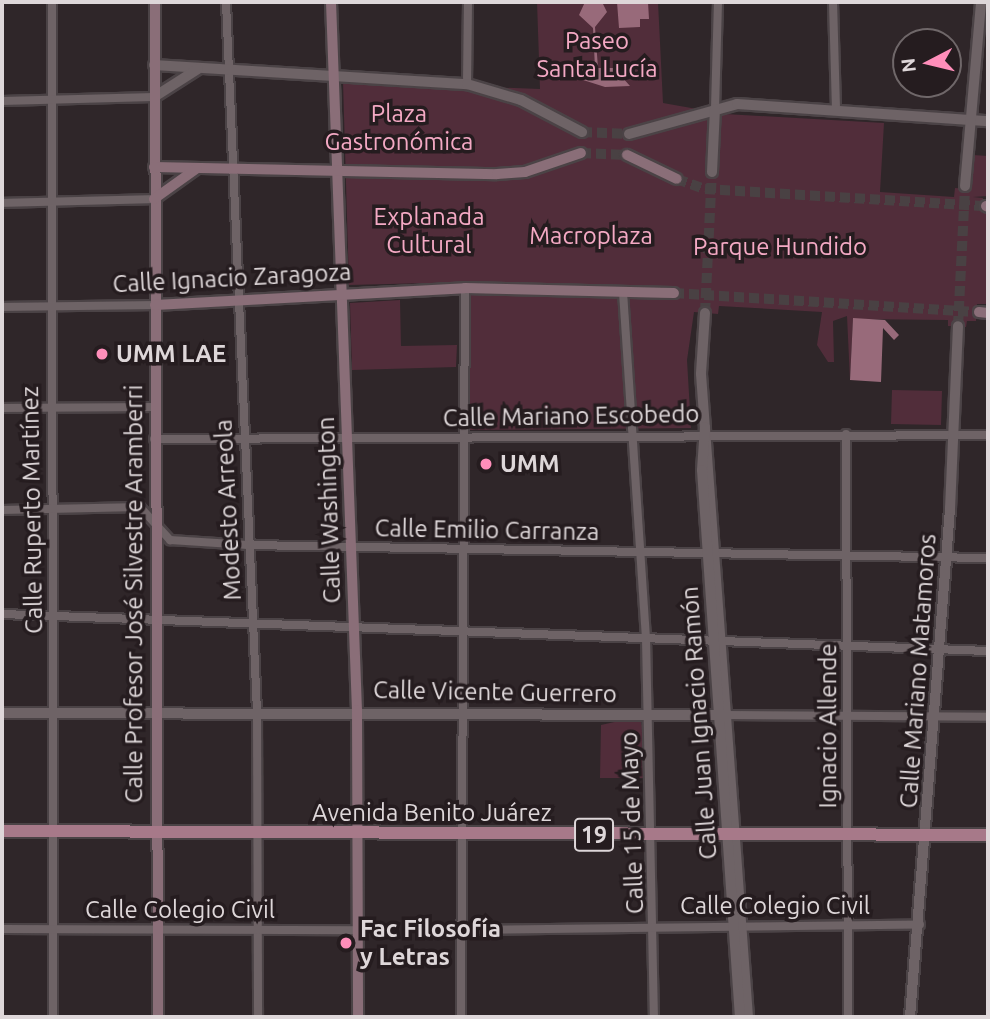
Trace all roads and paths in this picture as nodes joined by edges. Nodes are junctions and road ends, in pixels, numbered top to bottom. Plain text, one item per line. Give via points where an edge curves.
1 (52, 2) edge
2 (155, 2) edge
3 (226, 2) edge
4 (331, 2) edge
5 (468, 2) edge
6 (718, 2) edge
7 (833, 2) edge
8 (981, 2) edge
9 (154, 65) junction
10 (198, 69) junction
11 (228, 71) junction
12 (334, 76) junction
13 (467, 84) junction
14 (154, 97) junction
15 (2, 101) edge
16 (52, 101) junction
17 (715, 109) junction
18 (836, 110) junction
19 (969, 119) junction
20 (988, 121) edge
21 (582, 132) tunnel mouth
22 (629, 134) tunnel mouth
23 (581, 153) tunnel mouth
24 (627, 155) tunnel mouth
25 (154, 167) junction
26 (197, 169) junction
27 (231, 170) junction
28 (340, 172) junction
29 (712, 173) tunnel mouth
30 (677, 179) tunnel mouth
31 (965, 186) tunnel mouth
32 (154, 199) junction
33 (2, 203) edge
34 (52, 203) junction
35 (465, 288) junction
36 (623, 292) junction
37 (344, 293) junction
38 (674, 293) tunnel mouth
39 (237, 303) junction
40 (155, 305) junction
41 (51, 306) junction
42 (2, 307) edge
43 (705, 313) tunnel mouth
44 (958, 326) tunnel mouth
45 (153, 407) junction
46 (2, 408) edge
47 (49, 408) junction
48 (704, 431) junction
49 (846, 434) junction
50 (953, 435) junction
51 (988, 435) edge
52 (633, 436) junction
53 (466, 437) junction
54 (348, 438) junction
55 (154, 439) junction
56 (244, 440) junction
57 (52, 509) junction
58 (2, 510) edge
59 (154, 525) junction
60 (248, 545) junction
61 (351, 547) junction
62 (462, 550) junction
63 (712, 550) junction
64 (639, 551) junction
65 (846, 551) junction
66 (947, 554) junction
67 (988, 558) edge
68 (2, 614) edge
69 (54, 614) junction
70 (154, 619) junction
71 (253, 623) junction
72 (354, 627) junction
73 (462, 632) junction
74 (646, 638) junction
75 (718, 640) junction
76 (847, 643) junction
77 (937, 650) junction
78 (988, 652) edge
79 (357, 710) junction
80 (462, 711) junction
81 (257, 712) junction
82 (2, 713) edge
83 (53, 714) junction
84 (846, 714) junction
85 (723, 715) junction
86 (155, 716) junction
87 (647, 716) junction
88 (933, 716) junction
89 (988, 717) edge
90 (54, 830) junction
91 (2, 831) edge
92 (157, 834) junction
93 (258, 834) junction
94 (359, 834) junction
95 (848, 834) junction
96 (461, 835) junction
97 (652, 835) junction
98 (732, 835) junction
99 (928, 835) junction
100 (988, 835) edge
101 (920, 924) junction
102 (738, 925) junction
103 (849, 925) junction
104 (654, 926) junction
105 (158, 928) junction
106 (2, 929) edge
107 (54, 929) junction
108 (258, 929) junction
109 (359, 930) junction
110 (461, 930) junction
111 (53, 1017) edge
112 (158, 1017) edge
113 (258, 1017) edge
114 (358, 1017) edge
115 (461, 1017) edge
116 (654, 1017) edge
117 (740, 1017) edge
118 (748, 1017) edge
119 (848, 1017) edge
120 (911, 1017) edge

1 - 16 street, Calle Ruperto Martínez
2 - 9 main road, Calle Profesor José Silvestre Aramberri
3 - 11 street, Modesto Arreola
4 - 12 main road, Calle Washington
5 - 13 street
6 - 17 street
7 - 18 street
8 - 19 street
9 - 10 street
9 - 14 main road, Calle Profesor José Silvestre Aramberri
10 - 11 street
10 - 14 street
11 - 12 street
11 - 27 street, Modesto Arreola
12 - 13 street
12 - 28 main road, Calle Washington
13 - 21 street via 521,100
14 - 16 street
14 - 25 main road, Calle Profesor José Silvestre Aramberri
15 - 16 street
16 - 34 street, Calle Ruperto Martínez
17 - 18 street via 737,104
17 - 22 street
17 - 29 street
18 - 19 street
19 - 20 street
19 - 31 street
23 - 28 main road via 525,172
24 - 30 main road
25 - 26 main road
25 - 32 main road, Calle Profesor José Silvestre Aramberri
26 - 27 main road
26 - 32 main road
27 - 28 main road
27 - 39 street, Modesto Arreola
28 - 37 main road, Calle Washington
32 - 34 street
32 - 40 main road, Calle Profesor José Silvestre Aramberri
33 - 34 street
34 - 41 street, Calle Ruperto Martínez
35 - 36 main road, Calle Ignacio Zaragoza
35 - 37 main road, Calle Ignacio Zaragoza
35 - 53 street
36 - 38 main road, Calle Ignacio Zaragoza
36 - 52 street, Calle 15 de Mayo
37 - 39 main road, Calle Ignacio Zaragoza
37 - 54 main road, Calle Washington
39 - 40 main road, Calle Ignacio Zaragoza
39 - 56 street, Modesto Arreola
40 - 41 street, Calle Ignacio Zaragoza
40 - 45 main road, Calle Profesor José Silvestre Aramberri
41 - 42 street, Calle Ignacio Zaragoza
41 - 47 street, Calle Ruperto Martínez
43 - 48 street, Calle Juan Ignacio Ramón
44 - 50 street, Calle Mariano Matamoros
45 - 47 street
45 - 55 main road, Calle Profesor José Silvestre Aramberri
46 - 47 street
47 - 57 street, Calle Ruperto Martínez
48 - 49 street, Calle Mariano Escobedo
48 - 52 street, Calle Mariano Escobedo
48 - 63 street, Calle Juan Ignacio Ramón
49 - 50 street, Calle Mariano Escobedo
49 - 65 street, Ignacio Allende
50 - 51 street, Calle Mariano Escobedo
50 - 66 street, Calle Mariano Matamoros
52 - 53 street, Calle Mariano Escobedo
52 - 64 street, Calle 15 de Mayo
53 - 54 street, Calle Mariano Escobedo
53 - 62 street
54 - 56 street, Calle Mariano Escobedo
54 - 61 main road, Calle Washington
55 - 56 street, Calle Mariano Escobedo
55 - 59 main road, Calle Profesor José Silvestre Aramberri
56 - 60 street, Modesto Arreola
57 - 58 street, Calle Emilio Carranza
57 - 59 street, Calle Emilio Carranza via 140,507
57 - 69 street, Calle Ruperto Martínez
59 - 60 street, Calle Emilio Carranza via 170,540
59 - 70 main road, Calle Profesor José Silvestre Aramberri
60 - 61 street, Calle Emilio Carranza
60 - 71 street, Modesto Arreola
61 - 62 street, Calle Emilio Carranza
61 - 72 main road, Calle Washington
62 - 64 street, Calle Emilio Carranza
62 - 73 street
63 - 64 street, Calle Emilio Carranza
63 - 65 street, Calle Emilio Carranza
63 - 75 street, Calle Juan Ignacio Ramón
64 - 74 street, Calle 15 de Mayo
65 - 66 street, Calle Emilio Carranza
65 - 76 street, Ignacio Allende
66 - 67 street, Calle Emilio Carranza
66 - 77 street, Calle Mariano Matamoros
68 - 69 street
69 - 70 street
69 - 83 street, Calle Ruperto Martínez
70 - 71 street
70 - 86 main road, Calle Profesor José Silvestre Aramberri
71 - 72 street
71 - 81 street, Modesto Arreola
72 - 73 street
72 - 79 main road, Calle Washington
73 - 74 street
73 - 80 street
74 - 75 street
74 - 87 street, Calle 15 de Mayo
75 - 76 street
75 - 85 street, Calle Juan Ignacio Ramón
76 - 77 street
76 - 84 street, Ignacio Allende
77 - 78 street
77 - 88 street, Calle Mariano Matamoros
79 - 80 street, Calle Vicente Guerrero
79 - 81 street, Calle Vicente Guerrero
79 - 94 main road, Calle Washington
80 - 87 street, Calle Vicente Guerrero
80 - 96 street
81 - 86 street, Calle Vicente Guerrero
81 - 93 street, Modesto Arreola
82 - 83 street, Calle Vicente Guerrero
83 - 86 street, Calle Vicente Guerrero
83 - 90 street, Calle Ruperto Martínez
84 - 85 street, Calle Vicente Guerrero
84 - 88 street, Calle Vicente Guerrero
84 - 95 street, Ignacio Allende
85 - 87 street, Calle Vicente Guerrero
85 - 98 street, Calle Juan Ignacio Ramón
86 - 92 main road, Calle Profesor José Silvestre Aramberri
87 - 97 street, Calle 15 de Mayo
88 - 89 street, Calle Vicente Guerrero
88 - 99 street, Calle Mariano Matamoros
90 - 91 main road, Avenida Benito Juárez / 19
90 - 92 main road, Avenida Benito Juárez / 19
90 - 107 street, Calle Ruperto Martínez
92 - 93 main road, Avenida Benito Juárez / 19
92 - 105 main road, Calle Profesor José Silvestre Aramberri
93 - 94 main road, Avenida Benito Juárez / 19
93 - 108 street, Modesto Arreola
94 - 96 main road, Avenida Benito Juárez / 19
94 - 109 main road, Calle Washington
95 - 98 main road, Avenida Benito Juárez / 19
95 - 99 main road, Avenida Benito Juárez / 19
95 - 103 street, Ignacio Allende
96 - 97 main road, Avenida Benito Juárez / 19
96 - 110 street
97 - 98 main road, Avenida Benito Juárez / 19
97 - 104 street, Calle 15 de Mayo
98 - 102 street, Calle Juan Ignacio Ramón
99 - 100 main road, Avenida Benito Juárez / 19
99 - 101 street, Calle Mariano Matamoros
101 - 103 street, Calle Colegio Civil
101 - 120 street, Calle Mariano Matamoros
102 - 103 street, Calle Colegio Civil
102 - 104 street, Calle Colegio Civil
102 - 117 street, Calle Juan Ignacio Ramón
102 - 118 street, Calle Juan Ignacio Ramón
103 - 119 street, Ignacio Allende
104 - 110 street, Calle Colegio Civil
104 - 116 street, Calle 15 de Mayo
105 - 107 street, Calle Colegio Civil
105 - 108 street, Calle Colegio Civil
105 - 112 main road, Calle Profesor José Silvestre Aramberri
106 - 107 street, Calle Colegio Civil
107 - 111 street, Calle Ruperto Martínez
108 - 109 street, Calle Colegio Civil
108 - 113 street, Modesto Arreola
109 - 114 main road, Calle Washington
110 - 115 street

